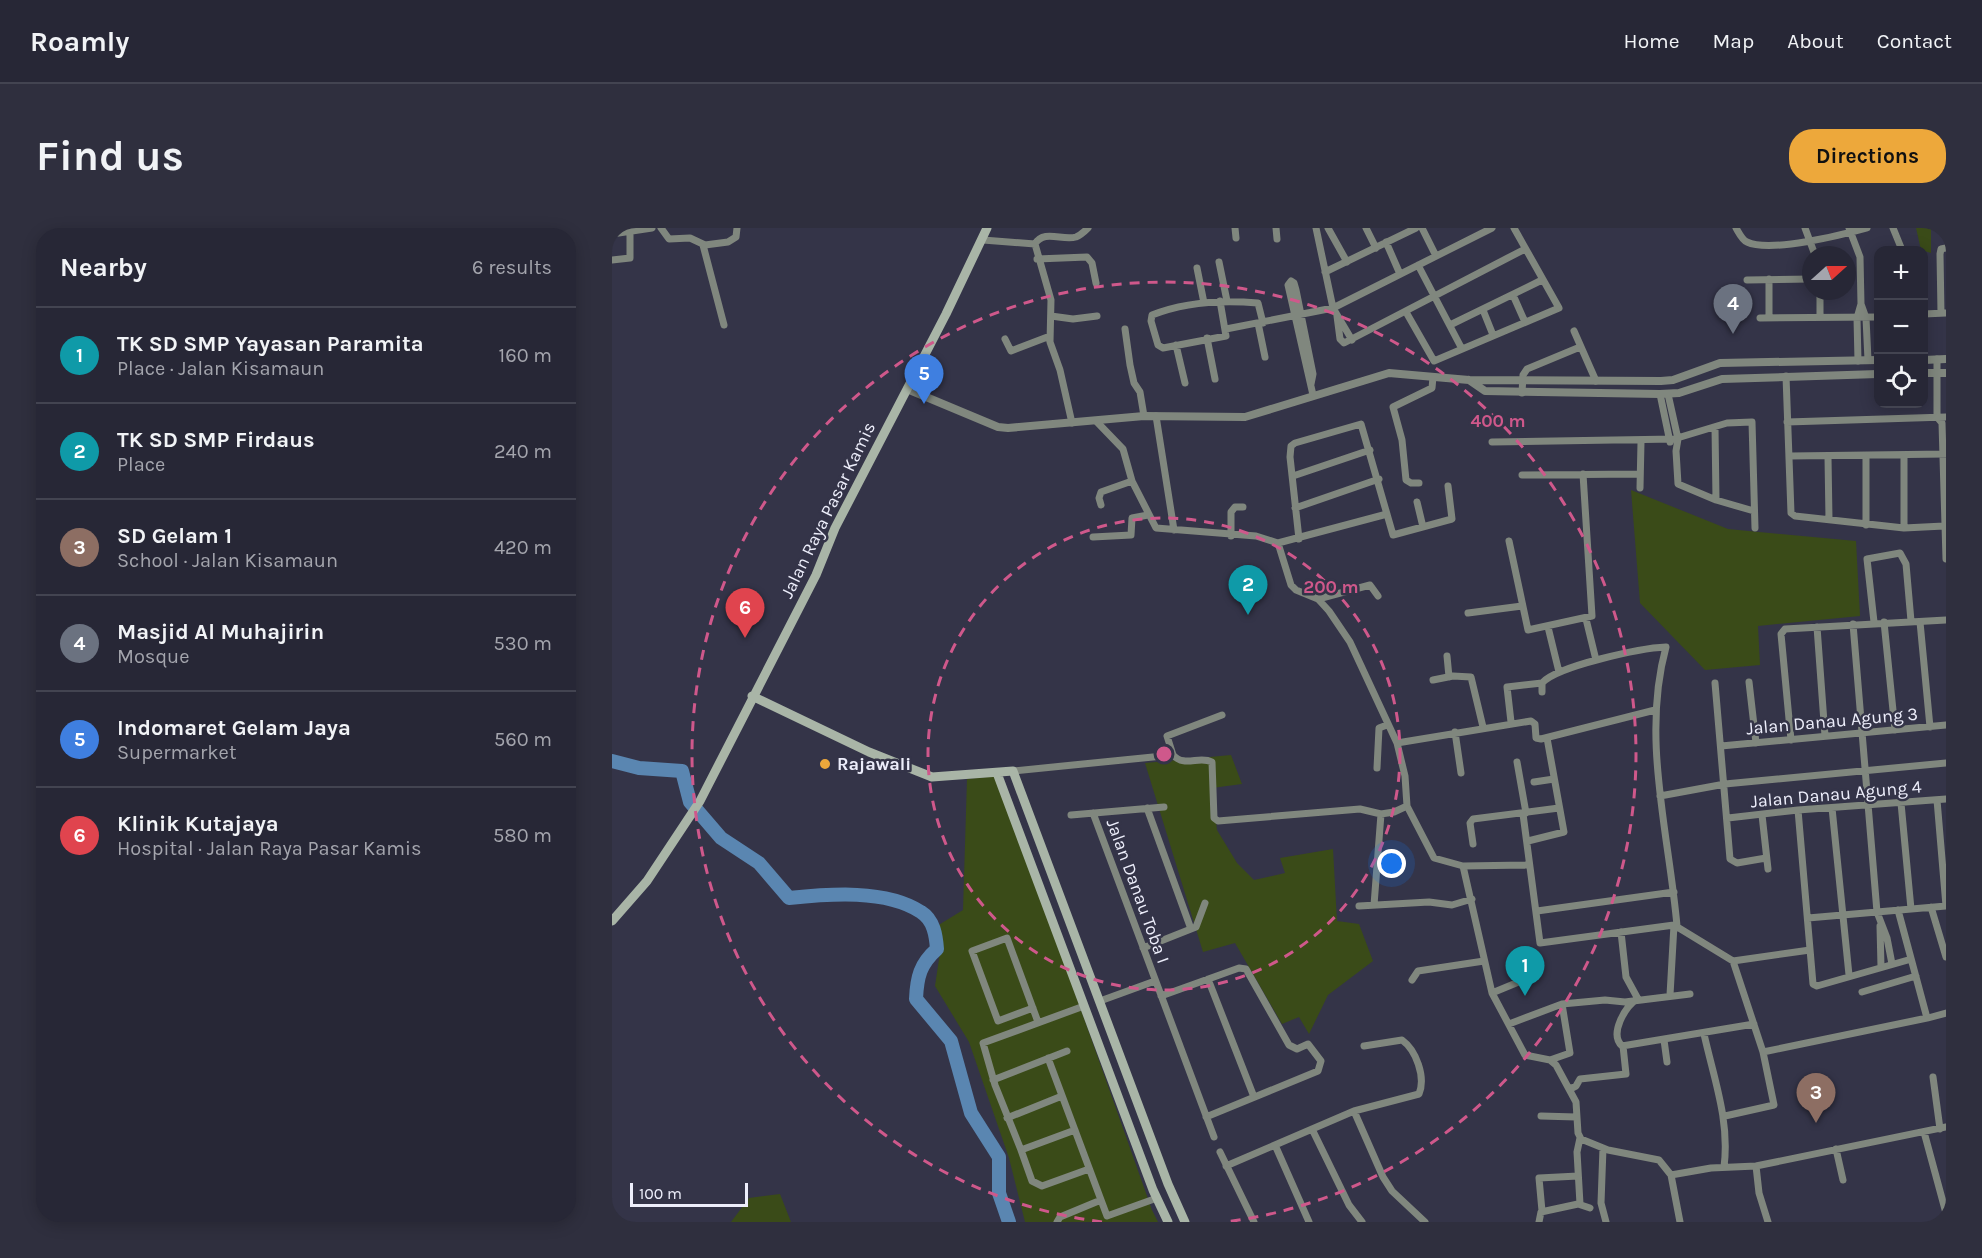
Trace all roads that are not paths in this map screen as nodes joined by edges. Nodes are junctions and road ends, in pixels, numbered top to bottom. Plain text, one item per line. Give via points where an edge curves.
1 (661, 228) edge
2 (737, 228) edge
3 (987, 228) edge
4 (1088, 228) edge
5 (1234, 228) edge
6 (1276, 228) edge
7 (1316, 228) edge
8 (1328, 228) edge
9 (1366, 228) edge
10 (1416, 228) edge
11 (1422, 228) edge
12 (1492, 228) edge
13 (1514, 228) edge
14 (1736, 228) edge
15 (1805, 228) edge
16 (1867, 228) edge
17 (1893, 228) edge
18 (647, 229) edge
19 (1405, 230) edge
20 (1850, 230) edge
21 (630, 232) junction
22 (612, 234) edge
23 (1236, 238) dead end
24 (1277, 239) dead end
25 (982, 240) junction
26 (1386, 242) junction
27 (1810, 242) junction
28 (1035, 244) junction
29 (703, 245) junction
30 (1812, 246) edge
31 (1900, 246) edge
32 (1376, 248) junction
33 (1946, 248) edge
34 (1525, 249) junction
35 (1436, 256) junction
36 (612, 260) edge
37 (1037, 260) junction
38 (1219, 262) dead end
39 (1347, 262) junction
40 (1418, 265) junction
41 (1197, 268) dead end
42 (1325, 272) junction
43 (1400, 274) junction
44 (1769, 279) junction
45 (1802, 279) edge
46 (1542, 280) junction
47 (1747, 280) dead end
48 (1096, 283) dead end
49 (1513, 295) junction
50 (1435, 296) junction
51 (1820, 300) edge
52 (1223, 301) junction
53 (1204, 303) junction
54 (1862, 304) junction
55 (1333, 309) junction
56 (1483, 310) junction
57 (1406, 312) junction
58 (1943, 313) edge
59 (1928, 314) edge
60 (1298, 315) junction
61 (1051, 316) junction
62 (1097, 316) dead end
63 (1820, 317) junction
64 (1874, 317) edge
65 (1760, 318) dead end
66 (1769, 318) junction
67 (1857, 318) junction
68 (1866, 318) junction
69 (1525, 322) junction
70 (1260, 323) junction
71 (724, 325) dead end
72 (1450, 325) junction
73 (1226, 329) junction
74 (1125, 330) dead end
75 (1574, 331) dead end
76 (1493, 335) junction
77 (1050, 336) junction
78 (1207, 338) junction
79 (1005, 339) dead end
80 (1176, 345) junction
81 (1580, 347) junction
82 (1462, 349) junction
83 (1265, 357) dead end
84 (1943, 359) edge
85 (1863, 360) junction
86 (1874, 360) edge
87 (1928, 360) edge
88 (1720, 363) junction
89 (1942, 373) edge
90 (1863, 374) junction
91 (1874, 374) edge
92 (1786, 376) junction
93 (1433, 377) junction
94 (1215, 379) dead end
95 (1522, 379) junction
96 (1539, 379) junction
97 (1722, 379) junction
98 (1469, 380) junction
99 (1593, 381) junction
100 (1185, 383) dead end
101 (908, 389) junction
102 (1522, 393) junction
103 (1540, 393) junction
104 (1590, 394) junction
105 (1664, 394) junction
106 (1313, 395) junction
107 (1144, 416) junction
108 (1156, 416) junction
109 (1943, 418) edge
110 (1098, 422) junction
111 (1787, 422) junction
112 (1072, 423) junction
113 (1715, 428) junction
114 (1678, 439) junction
115 (1668, 440) junction
116 (1492, 442) dead end
117 (1641, 442) junction
118 (1370, 450) junction
119 (1676, 451) junction
120 (1943, 454) edge
121 (1790, 456) junction
122 (1904, 456) junction
123 (1866, 457) junction
124 (1828, 458) junction
125 (1583, 474) junction
126 (1640, 474) junction
127 (1293, 476) junction
128 (1522, 476) dead end
129 (1379, 479) junction
130 (1132, 482) junction
131 (1419, 483) dead end
132 (1448, 486) dead end
133 (1640, 488) dead end
134 (1944, 493) edge
135 (1716, 500) junction
136 (1417, 502) dead end
137 (1101, 505) dead end
138 (1243, 507) dead end
139 (1295, 508) junction
140 (1754, 511) junction
141 (1387, 514) junction
142 (1148, 515) junction
143 (1829, 519) junction
144 (1866, 525) junction
145 (1944, 526) junction
146 (1423, 527) junction
147 (1755, 528) dead end
148 (1904, 528) junction
149 (1174, 530) junction
150 (1231, 536) junction
151 (1093, 537) dead end
152 (1299, 539) junction
153 (1509, 542) dead end
154 (1278, 543) junction
155 (1946, 559) edge
156 (1378, 596) dead end
157 (1317, 599) junction
158 (1522, 606) junction
159 (1468, 613) dead end
160 (1586, 619) junction
161 (1946, 620) edge
162 (1911, 621) junction
163 (1874, 622) junction
164 (1884, 622) junction
165 (1920, 622) junction
166 (1853, 624) junction
167 (1548, 627) junction
168 (1817, 627) junction
169 (1447, 656) dead end
170 (1596, 660) junction
171 (1559, 672) junction
172 (1449, 677) junction
173 (1432, 680) dead end
174 (1715, 682) dead end
175 (1749, 682) dead end
176 (1542, 683) junction
177 (1542, 692) dead end
178 (752, 696) junction
179 (1655, 710) junction
180 (1222, 715) dead end
181 (1511, 722) junction
182 (1388, 725) junction
183 (1946, 725) edge
184 (1483, 727) junction
185 (1930, 727) junction
186 (1895, 730) junction
187 (1455, 732) junction
188 (1861, 733) junction
189 (1825, 736) junction
190 (1547, 738) junction
191 (1791, 740) junction
192 (1397, 743) junction
193 (1756, 743) junction
194 (1721, 746) junction
195 (1173, 755) junction
196 (1517, 762) dead end
197 (1946, 764) edge
198 (1377, 768) dead end
199 (1013, 771) junction
200 (1864, 771) junction
201 (997, 773) junction
202 (1461, 773) dead end
203 (1554, 779) junction
204 (1534, 782) dead end
205 (1725, 783) junction
206 (1659, 796) junction
207 (1946, 799) edge
208 (1937, 800) junction
209 (1901, 803) junction
210 (1407, 806) junction
211 (1867, 806) junction
212 (1164, 807) dead end
213 (1147, 808) junction
214 (1559, 808) junction
215 (1832, 808) junction
216 (1798, 810) junction
217 (1093, 813) junction
218 (1071, 814) dead end
219 (1381, 814) junction
220 (1524, 814) junction
221 (1762, 815) junction
222 (1728, 818) junction
223 (1528, 841) junction
224 (1473, 844) dead end
225 (1766, 858) junction
226 (1529, 865) junction
227 (1462, 866) junction
228 (1768, 869) dead end
229 (1674, 892) junction
230 (1472, 899) junction
231 (1205, 903) dead end
232 (1374, 905) junction
233 (1359, 906) dead end
234 (1946, 906) edge
235 (1931, 907) junction
236 (1911, 909) junction
237 (1898, 910) junction
238 (1537, 911) junction
239 (1877, 912) junction
240 (1843, 915) junction
241 (1808, 918) junction
242 (612, 921) edge
243 (1880, 923) junction
244 (1675, 925) junction
245 (1191, 929) junction
246 (1621, 933) junction
247 (1143, 948) junction
248 (1810, 950) junction
249 (1946, 957) edge
250 (1908, 960) dead end
251 (1484, 961) junction
252 (1733, 962) junction
253 (1892, 964) junction
254 (1881, 967) junction
255 (1849, 975) junction
256 (1916, 976) junction
257 (1208, 979) junction
258 (1412, 980) dead end
259 (1155, 981) junction
260 (1521, 981) dead end
261 (1094, 986) junction
262 (1079, 991) junction
263 (1862, 992) dead end
264 (1492, 993) junction
265 (1690, 994) dead end
266 (1670, 995) junction
267 (1161, 996) junction
268 (1637, 999) junction
269 (1100, 1001) junction
270 (1562, 1004) junction
271 (1084, 1006) junction
272 (1033, 1008) junction
273 (1946, 1013) edge
274 (1928, 1017) junction
275 (1038, 1022) junction
276 (1509, 1024) junction
277 (1754, 1024) junction
278 (1704, 1034) junction
279 (1664, 1040) junction
280 (1623, 1046) junction
281 (1364, 1047) dead end
282 (1067, 1051) dead end
283 (1763, 1052) junction
284 (1048, 1058) junction
285 (1550, 1060) junction
286 (1667, 1062) dead end
287 (1933, 1077) dead end
288 (993, 1080) junction
289 (1570, 1089) junction
290 (1062, 1096) junction
291 (1254, 1097) junction
292 (1354, 1111) junction
293 (1541, 1116) dead end
294 (1725, 1116) junction
295 (1206, 1117) junction
296 (1576, 1117) junction
297 (1007, 1118) junction
298 (1943, 1128) edge
299 (1312, 1129) junction
300 (1075, 1130) junction
301 (1924, 1132) junction
302 (1214, 1137) dead end
303 (1580, 1138) junction
304 (1275, 1145) junction
305 (1603, 1148) junction
306 (1836, 1149) junction
307 (1021, 1150) junction
308 (1221, 1152) dead end
309 (1226, 1166) junction
310 (1756, 1166) junction
311 (1724, 1167) junction
312 (1089, 1168) junction
313 (1671, 1175) junction
314 (1578, 1176) junction
315 (1843, 1180) dead end
316 (1157, 1198) junction
317 (1101, 1200) junction
318 (1580, 1204) junction
319 (1590, 1208) dead end
320 (1542, 1212) junction
321 (1946, 1213) edge
322 (1108, 1219) edge
323 (1058, 1222) edge
324 (1168, 1222) edge
325 (1185, 1222) edge
326 (1254, 1222) edge
327 (1309, 1222) edge
328 (1362, 1222) edge
329 (1425, 1222) edge
330 (1539, 1222) edge
331 (1606, 1222) edge
332 (1680, 1222) edge
333 (1768, 1222) edge

1 - 29 street via 669,239 690,238
2 - 29 street via 732,240
3 - 25 main road, Jalan Raya Pasar Kamis
4 - 28 street via 1076,237 1047,236
5 - 23 street
6 - 24 street
7 - 42 street
8 - 39 street
9 - 32 street
10 - 19 street
11 - 35 street
12 - 35 street
13 - 34 street
14 - 27 street via 1744,241 1755,245
15 - 27 street
16 - 20 street
17 - 31 street
18 - 21 street
19 - 26 street
20 - 27 street
20 - 54 street via 1860,257
21 - 22 street
21 - 36 street via 630,258
25 - 28 street
25 - 101 main road, Jalan Raya Pasar Kamis
26 - 32 street
26 - 43 street
27 - 30 street
28 - 37 street
29 - 71 street
32 - 39 street
33 - 58 street via 1940,254
34 - 46 street
34 - 50 street
35 - 40 street
37 - 48 street via 1088,258
37 - 61 street via 1050,294
38 - 52 street
39 - 42 street
40 - 43 street
40 - 50 street
41 - 53 street
42 - 55 street
43 - 55 street
44 - 45 street
44 - 47 street
44 - 66 street
46 - 49 street
46 - 69 street via 1559,308
49 - 56 street
49 - 69 street
50 - 57 street
50 - 72 street
51 - 63 street
52 - 53 street
52 - 70 street via 1258,303
52 - 73 street
53 - 80 street via 1151,318 1158,345
54 - 67 street
54 - 68 street
55 - 57 street via 1352,340
55 - 60 street
56 - 72 street
56 - 76 street
57 - 82 street via 1432,360
58 - 59 street
60 - 70 street
60 - 106 street
61 - 62 street
61 - 77 street
63 - 66 street
63 - 67 street
64 - 68 street
65 - 66 street
67 - 68 street
67 - 85 street
68 - 85 street
69 - 76 street
70 - 73 street
70 - 83 street
72 - 82 street
73 - 78 street via 1225,337
74 - 107 street
75 - 81 street
76 - 82 street
77 - 79 street via 1011,351
77 - 112 street
78 - 80 street
78 - 94 street
80 - 100 street
81 - 95 street via 1527,369
81 - 99 street
84 - 87 street
84 - 89 street
85 - 86 street
85 - 88 street
85 - 90 street
88 - 97 street
88 - 99 street via 1667,381
89 - 109 street
90 - 91 street
90 - 92 street
92 - 97 street
92 - 111 street
93 - 98 street
93 - 106 street via 1389,373
93 - 131 street via 1432,388 1394,407 1406,480
95 - 96 street
95 - 98 street
95 - 102 street
96 - 99 street
96 - 103 street
97 - 105 street
98 - 102 street via 1485,392
99 - 104 street
101 - 112 street via 1001,428
101 - 178 main road, Jalan Raya Pasar Kamis
102 - 103 street
103 - 104 street
104 - 105 street
105 - 114 street
105 - 115 street
106 - 108 street via 1245,417
107 - 108 street
107 - 110 street
108 - 149 street
109 - 111 street
109 - 120 street
110 - 112 street
110 - 130 street via 1122,449
111 - 121 street
113 - 114 street
113 - 135 street
113 - 140 street via 1732,422 1752,422
114 - 115 street
114 - 119 street
115 - 117 street
115 - 119 street
116 - 117 street
117 - 126 street
118 - 127 street
118 - 127 street via 1359,423 1295,443 1290,448
118 - 129 street
119 - 135 street via 1678,484
120 - 122 street
120 - 134 street
121 - 124 street
121 - 143 street via 1791,513
122 - 123 street
122 - 148 street
123 - 124 street
123 - 144 street
124 - 143 street
125 - 126 street
125 - 128 street
125 - 160 street via 1594,612
126 - 133 street
127 - 139 street
129 - 139 street
129 - 141 street
130 - 137 street via 1100,493
130 - 142 street
132 - 146 street via 1453,518
134 - 145 street
135 - 140 street
136 - 146 street
138 - 150 street via 1232,510
139 - 152 street
140 - 147 street
141 - 146 street via 1394,535
141 - 152 street
142 - 149 street via 1156,528
142 - 151 street via 1132,518 1131,536
143 - 144 street
144 - 148 street
145 - 148 street
145 - 155 street
149 - 150 street
150 - 154 street via 1262,537
152 - 154 street
153 - 158 street
154 - 157 street via 1291,585
156 - 157 street via 1370,585
157 - 182 street via 1350,642
158 - 159 street
158 - 167 street via 1527,630
160 - 167 street
160 - 170 street
161 - 165 street
162 - 163 street via 1906,564 1900,553 1867,559
162 - 164 street
162 - 165 street
163 - 164 street
163 - 166 street
164 - 186 street
165 - 185 street
166 - 168 street
166 - 188 street
167 - 171 street
168 - 189 street
168 - 191 street via 1788,627 1781,634
169 - 172 street
170 - 171 street
170 - 179 street via 1666,647
171 - 176 street
172 - 173 street
172 - 184 street via 1471,678
174 - 194 street
175 - 193 street
176 - 177 street
176 - 181 street via 1507,687
178 - 201 main road via 868,752 932,777
178 - 242 main road, Jalan Raya Pasar Kamis via 689,820 647,881
179 - 190 street
179 - 206 street
180 - 195 street via 1167,736
181 - 184 street
181 - 190 street via 1533,721 1536,738
182 - 192 street
182 - 198 street via 1379,728
183 - 185 street, Jalan Danau Agung 3
184 - 187 street
185 - 186 street, Jalan Danau Agung 3
186 - 188 street, Jalan Danau Agung 3
187 - 192 street
187 - 202 street
188 - 189 street, Jalan Danau Agung 3
188 - 200 street
189 - 191 street, Jalan Danau Agung 3
190 - 203 street
191 - 193 street, Jalan Danau Agung 3
192 - 210 street
193 - 194 street, Jalan Danau Agung 3
194 - 205 street
195 - 199 street
195 - 219 street via 1183,762 1212,762 1214,818 1218,821 1360,809
196 - 220 street
197 - 200 street
199 - 201 main road
199 - 261 main road
200 - 205 street
200 - 211 street
201 - 262 main road
203 - 204 street
203 - 214 street
205 - 206 street
205 - 222 street
206 - 229 street
207 - 208 street, Jalan Danau Agung 4
208 - 209 street, Jalan Danau Agung 4
208 - 234 street
209 - 211 street, Jalan Danau Agung 4
209 - 236 street
210 - 219 street
210 - 227 street via 1434,858
211 - 215 street, Jalan Danau Agung 4
211 - 239 street
212 - 213 street
213 - 217 street
213 - 245 street
214 - 220 street
214 - 223 street via 1562,834
215 - 216 street, Jalan Danau Agung 4
215 - 240 street
216 - 221 street, Jalan Danau Agung 4
216 - 241 street
217 - 218 street
217 - 247 street, Jalan Danau Toba I
219 - 232 street
220 - 223 street
220 - 224 street via 1473,819
221 - 222 street, Jalan Danau Agung 4
221 - 225 street
222 - 225 street via 1732,862
223 - 226 street
225 - 228 street
226 - 227 street
226 - 238 street
227 - 230 street
229 - 238 street
229 - 244 street
230 - 232 street via 1452,905
230 - 251 street
231 - 245 street via 1196,927
232 - 233 street
234 - 235 street
235 - 236 street
235 - 249 street
236 - 237 street
237 - 239 street
237 - 256 street
238 - 246 street via 1540,943
239 - 240 street
239 - 243 street
240 - 241 street
240 - 255 street
241 - 248 street
243 - 253 street
243 - 254 street
244 - 246 street
244 - 252 street
244 - 266 street
245 - 247 street
246 - 268 street via 1626,977
247 - 259 street, Jalan Danau Toba I
248 - 252 street
248 - 255 street via 1815,985
250 - 253 street
251 - 258 street via 1418,971
251 - 264 street
252 - 277 street
253 - 254 street
254 - 255 street
256 - 263 street
256 - 274 street
257 - 267 street
257 - 291 street
257 - 291 street via 1247,970 1289,1045 1297,1049 1308,1044 1322,1065 1318,1071
259 - 267 street, Jalan Danau Toba I
259 - 269 street
260 - 264 street
261 - 262 main road
261 - 269 main road
262 - 271 main road
264 - 276 street
265 - 266 street
266 - 268 street
267 - 295 street, Jalan Danau Toba I
268 - 270 street
268 - 280 street via 1627,1005 1622,1017 1618,1043
269 - 325 main road
270 - 276 street
270 - 285 street via 1570,1052
271 - 275 street
271 - 316 main road
272 - 272 street via 1007,938 972,951 998,1021
272 - 275 street
273 - 274 street
274 - 283 street
275 - 288 street via 982,1043
276 - 285 street via 1526,1055
277 - 278 street
277 - 283 street
278 - 279 street
278 - 294 street
279 - 280 street
279 - 286 street
280 - 289 street via 1626,1074 1580,1079
281 - 292 street via 1402,1040 1410,1045 1415,1052 1421,1088 1419,1094 1407,1099
282 - 284 street
283 - 294 street via 1774,1105
284 - 288 street
284 - 290 street
285 - 289 street
287 - 298 street
288 - 297 street
289 - 296 street via 1576,1101
290 - 297 street
290 - 300 street
291 - 295 street
292 - 299 street
292 - 329 street via 1383,1177
293 - 296 street
294 - 311 street
295 - 302 street, Jalan Danau Toba I
296 - 303 street
297 - 307 street
298 - 301 street
299 - 304 street
299 - 328 street via 1349,1205
300 - 307 street
300 - 312 street
301 - 306 street
301 - 321 street
303 - 305 street
303 - 314 street
304 - 309 street
304 - 327 street
305 - 313 street via 1659,1160
305 - 331 street via 1601,1203
306 - 310 street
306 - 315 street
307 - 312 street via 1032,1181 1038,1185
308 - 309 street
309 - 326 street
310 - 311 street
310 - 333 street
311 - 313 street
312 - 317 street
313 - 332 street
314 - 318 street
314 - 320 street via 1539,1178
316 - 322 street
316 - 324 main road
317 - 322 street
317 - 323 street via 1060,1216
318 - 319 street
318 - 320 street
320 - 330 street

